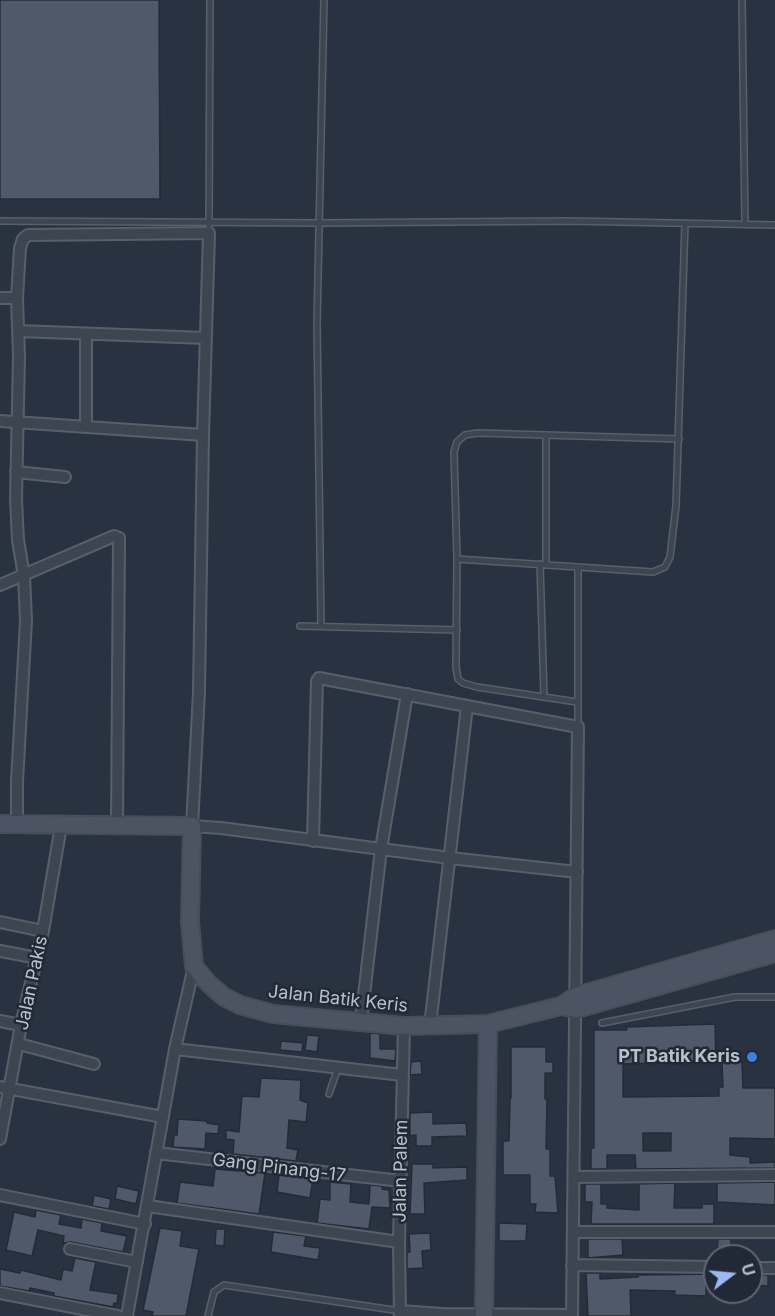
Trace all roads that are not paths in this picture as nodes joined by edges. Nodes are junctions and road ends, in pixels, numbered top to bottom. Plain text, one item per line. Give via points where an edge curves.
1 (210, 0) edge
2 (324, 0) edge
3 (742, 0) edge
4 (0, 221) edge
5 (112, 222) junction
6 (320, 223) junction
7 (685, 223) junction
8 (745, 225) junction
9 (775, 225) edge
10 (209, 228) junction
11 (112, 234) junction
12 (0, 298) edge
13 (17, 298) junction
14 (18, 331) junction
15 (86, 334) junction
16 (206, 338) junction
17 (0, 421) edge
18 (16, 421) junction
19 (86, 426) junction
20 (202, 435) junction
21 (546, 435) junction
22 (679, 440) junction
23 (16, 472) junction
24 (65, 477) dead end
25 (458, 559) junction
26 (543, 564) junction
27 (578, 568) junction
28 (24, 576) junction
29 (0, 585) edge
30 (300, 626) dead end
31 (321, 626) junction
32 (457, 630) junction
33 (407, 694) junction
34 (544, 696) junction
35 (578, 702) junction
36 (467, 706) junction
37 (578, 727) junction
38 (0, 824) edge
39 (17, 825) junction
40 (117, 825) junction
41 (61, 826) junction
42 (192, 826) junction
43 (314, 841) junction
44 (381, 849) junction
45 (450, 858) junction
46 (577, 872) junction
47 (0, 922) edge
48 (43, 931) junction
49 (775, 939) edge
50 (0, 951) edge
51 (775, 953) edge
52 (37, 958) junction
53 (721, 961) junction
54 (194, 966) junction
55 (775, 998) edge
56 (571, 1003) junction
57 (0, 1021) edge
58 (361, 1021) junction
59 (602, 1023) dead end
60 (488, 1024) junction
61 (21, 1025) junction
62 (404, 1026) junction
63 (430, 1026) junction
64 (19, 1044) junction
65 (175, 1049) junction
66 (94, 1064) dead end
67 (338, 1068) junction
68 (402, 1075) junction
69 (4, 1088) edge
70 (329, 1094) dead end
71 (163, 1117) junction
72 (0, 1139) edge
73 (156, 1153) junction
74 (775, 1175) edge
75 (574, 1178) junction
76 (401, 1182) junction
77 (0, 1195) edge
78 (148, 1206) junction
79 (145, 1224) junction
80 (573, 1232) junction
81 (775, 1232) edge
82 (399, 1242) junction
83 (70, 1250) dead end
84 (137, 1262) junction
85 (572, 1265) junction
86 (703, 1267) edge
87 (0, 1293) edge
88 (400, 1313) edge
89 (484, 1315) edge
90 (572, 1315) edge
91 (118, 1316) edge
92 (127, 1316) edge
93 (208, 1316) edge

1 - 10 lane
2 - 6 lane
3 - 8 lane
4 - 5 lane
5 - 10 lane
5 - 11 lane
6 - 7 lane
6 - 10 lane
6 - 31 lane via 317,425
7 - 8 lane
7 - 22 lane
8 - 9 lane
10 - 11 street
10 - 16 street
11 - 13 street via 25,237 20,248
12 - 13 street
13 - 14 street
14 - 15 street
14 - 18 street
15 - 16 street
15 - 19 street
16 - 20 street
17 - 18 street
18 - 19 street
18 - 23 street
19 - 20 street
20 - 42 street via 200,670
21 - 22 lane
21 - 25 lane via 478,433 465,435 458,442 454,452
21 - 26 lane
22 - 27 lane via 675,516 665,567 653,572
23 - 24 street
23 - 28 street via 18,540
25 - 26 lane
25 - 32 lane
26 - 27 lane
26 - 34 lane
27 - 35 lane
28 - 29 street
28 - 39 street via 26,621
28 - 40 street via 114,536 119,538
30 - 31 lane
31 - 32 lane
32 - 34 lane via 458,680 477,687
33 - 36 street
33 - 43 street via 318,679
33 - 44 street
34 - 35 lane
35 - 37 lane
36 - 37 street
36 - 45 street
37 - 46 street
38 - 39 street
39 - 41 street
40 - 41 street
40 - 42 street
41 - 48 street, Jalan Pakis
42 - 43 street
42 - 54 street via 190,922
43 - 44 street
44 - 45 street
44 - 58 street
45 - 46 street
45 - 63 street
46 - 56 street
47 - 48 street
48 - 52 street, Jalan Pakis
49 - 53 street
50 - 52 street
51 - 53 street
52 - 61 street, Jalan Pakis
53 - 56 street, Jalan Batik Keris
54 - 58 street, Jalan Batik Keris via 214,989 240,1005 273,1014
54 - 65 street
55 - 59 lane via 735,996
56 - 60 street, Jalan Batik Keris
56 - 75 street
57 - 61 street
58 - 62 street, Jalan Batik Keris
60 - 63 street, Jalan Batik Keris
60 - 89 street
61 - 64 street, Jalan Pakis
62 - 63 street, Jalan Batik Keris
62 - 68 street, Jalan Palem
64 - 66 street
64 - 69 street, Jalan Pakis
65 - 67 street
65 - 71 street
67 - 68 street
67 - 70 lane
68 - 76 street, Jalan Palem
69 - 71 street
69 - 72 street, Jalan Pakis
71 - 73 street
73 - 76 street, Gang Pinang-17
73 - 78 street
74 - 75 street
75 - 80 street
76 - 82 street, Jalan Palem
77 - 79 street
78 - 79 street
78 - 82 street
79 - 84 street
80 - 81 street
80 - 85 street
82 - 88 street, Jalan Palem
83 - 84 street
84 - 92 street
85 - 86 street
85 - 90 street
87 - 91 street
88 - 89 street
88 - 93 lane via 224,1285 214,1292
89 - 90 street

